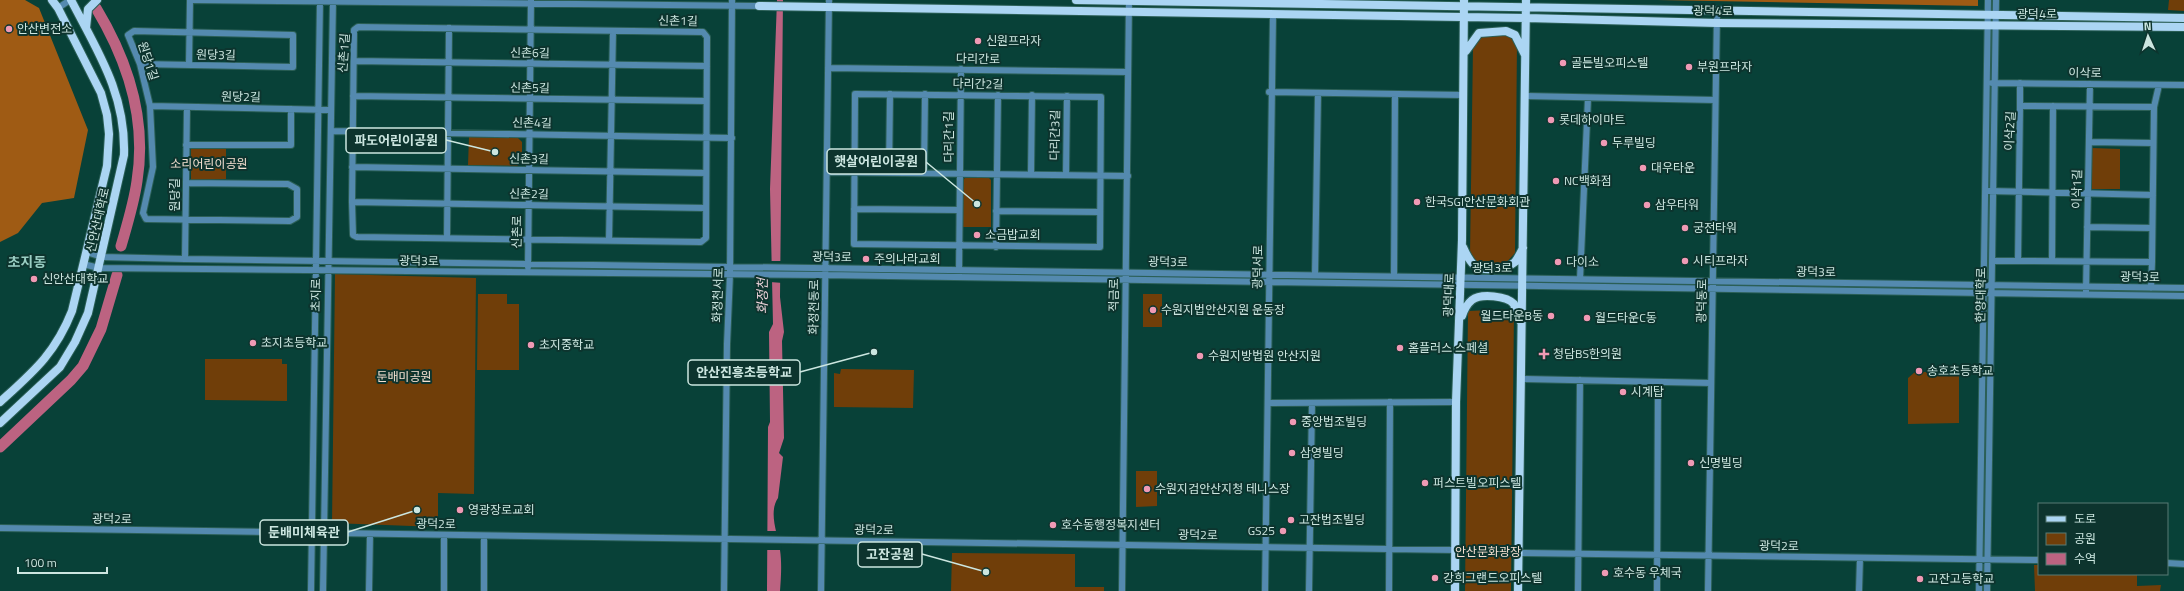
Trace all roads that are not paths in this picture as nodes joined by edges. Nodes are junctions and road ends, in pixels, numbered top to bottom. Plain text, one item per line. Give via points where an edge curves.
1 (70, 0) edge
2 (97, 0) edge
3 (190, 0) edge
4 (193, 0) edge
5 (1076, 0) edge
6 (1129, 0) edge
7 (1988, 0) edge
8 (1996, 0) edge
9 (320, 1) edge
10 (333, 1) edge
11 (531, 2) edge
12 (55, 3) edge
13 (732, 3) edge
14 (829, 3) edge
15 (1464, 3) edge
16 (1526, 3) edge
17 (759, 6) joint
18 (1129, 12) junction
19 (1717, 12) junction
20 (1273, 14) junction
21 (1988, 15) junction
22 (1996, 16) junction
23 (1464, 18) junction
24 (1526, 18) junction
25 (2184, 18) edge
26 (1717, 23) junction
27 (1987, 26) junction
28 (1996, 26) junction
29 (2184, 27) edge
30 (449, 28) junction
31 (86, 29) junction
32 (530, 30) junction
33 (613, 31) junction
34 (189, 32) junction
35 (1465, 54) junction
36 (1526, 57) junction
37 (354, 62) junction
38 (449, 63) junction
39 (140, 64) junction
40 (530, 64) junction
41 (189, 65) junction
42 (612, 65) junction
43 (707, 66) junction
44 (292, 67) joint
45 (828, 68) junction
46 (960, 69) junction
47 (1128, 72) junction
48 (1986, 82) junction
49 (1995, 83) junction
50 (2020, 83) junction
51 (2090, 84) junction
52 (2159, 85) junction
53 (2184, 86) edge
54 (1270, 92) junction
55 (1318, 93) junction
56 (890, 94) junction
57 (924, 94) junction
58 (960, 95) junction
59 (998, 95) junction
60 (1395, 95) junction
61 (1463, 95) junction
62 (353, 96) junction
63 (1032, 96) junction
64 (1067, 96) junction
65 (1526, 96) junction
66 (448, 98) junction
67 (1588, 98) junction
68 (530, 99) junction
69 (612, 100) junction
70 (1716, 100) junction
71 (706, 101) junction
72 (150, 106) junction
73 (2020, 106) junction
74 (2053, 106) junction
75 (186, 107) junction
76 (2089, 107) junction
77 (2154, 107) junction
78 (291, 109) junction
79 (318, 110) junction
80 (331, 110) junction
81 (331, 131) junction
82 (352, 132) junction
83 (448, 133) junction
84 (529, 134) junction
85 (611, 135) junction
86 (707, 137) junction
87 (732, 138) junction
88 (2089, 142) junction
89 (2153, 143) junction
90 (186, 145) junction
91 (352, 167) junction
92 (448, 168) junction
93 (529, 170) junction
94 (610, 171) junction
95 (827, 172) junction
96 (854, 172) junction
97 (706, 173) junction
98 (889, 173) junction
99 (924, 173) junction
100 (960, 173) junction
101 (996, 174) junction
102 (1031, 174) junction
103 (1066, 175) junction
104 (1100, 176) junction
105 (1128, 176) junction
106 (186, 183) junction
107 (1993, 191) junction
108 (1985, 192) junction
109 (2019, 192) junction
110 (2052, 193) junction
111 (2088, 194) junction
112 (2153, 195) junction
113 (352, 202) junction
114 (447, 204) junction
115 (528, 205) junction
116 (610, 206) junction
117 (706, 208) junction
118 (854, 209) junction
119 (959, 210) junction
120 (996, 211) junction
121 (1100, 212) junction
122 (186, 219) junction
123 (2087, 227) junction
124 (2152, 228) junction
125 (447, 238) junction
126 (528, 239) junction
127 (609, 240) junction
128 (1462, 245) junction
129 (959, 246) junction
130 (996, 246) junction
131 (1524, 246) junction
132 (86, 252) junction
133 (102, 257) junction
134 (185, 259) junction
135 (315, 261) junction
136 (328, 261) junction
137 (1992, 261) junction
138 (2018, 261) junction
139 (2052, 261) junction
140 (2087, 262) junction
141 (2152, 262) junction
142 (83, 264) junction
143 (528, 264) junction
144 (730, 266) junction
145 (99, 268) junction
146 (825, 268) junction
147 (959, 270) junction
148 (314, 271) junction
149 (327, 271) junction
150 (1126, 272) junction
151 (528, 273) junction
152 (730, 274) junction
153 (825, 275) junction
154 (1269, 275) junction
155 (1315, 275) junction
156 (1394, 276) junction
157 (959, 277) junction
158 (1580, 279) junction
159 (1126, 280) junction
160 (1713, 281) junction
161 (1269, 282) junction
162 (1461, 282) junction
163 (1523, 282) junction
164 (1984, 285) junction
165 (1992, 286) junction
166 (2086, 287) junction
167 (2151, 288) junction
168 (2184, 288) edge
169 (1713, 289) junction
170 (1983, 293) junction
171 (1992, 294) junction
172 (2087, 295) junction
173 (2184, 296) edge
174 (1460, 319) junction
175 (1522, 323) junction
176 (1520, 379) junction
177 (1580, 380) junction
178 (1658, 382) junction
179 (1711, 383) junction
180 (0, 402) edge
181 (1390, 402) junction
182 (1456, 402) junction
183 (1268, 403) junction
184 (1312, 403) junction
185 (0, 423) edge
186 (0, 528) edge
187 (312, 533) junction
188 (324, 534) junction
189 (370, 534) junction
190 (444, 536) junction
191 (484, 536) junction
192 (725, 540) junction
193 (821, 540) junction
194 (1123, 545) junction
195 (1265, 547) junction
196 (1310, 548) junction
197 (1389, 549) junction
198 (1456, 550) junction
199 (1518, 553) junction
200 (1578, 554) junction
201 (1657, 555) junction
202 (1709, 556) junction
203 (1860, 558) junction
204 (1979, 558) junction
205 (1987, 558) junction
206 (2038, 560) edge
207 (2168, 563) edge
208 (2184, 564) edge
209 (311, 591) edge
210 (323, 591) edge
211 (369, 591) edge
212 (444, 591) edge
213 (484, 591) edge
214 (724, 591) edge
215 (821, 591) edge
216 (1122, 591) edge
217 (1264, 591) edge
218 (1309, 591) edge
219 (1389, 591) edge
220 (1454, 591) edge
221 (1518, 591) edge
222 (1578, 591) edge
223 (1657, 591) edge
224 (1708, 591) edge
225 (1859, 591) edge
226 (1979, 591) edge
227 (1987, 591) edge

1 - 12 street
1 - 31 main road, 신안산대학로
2 - 31 main road via 88,9
3 - 34 street
4 - 9 street
5 - 6 main road, 광덕4로
6 - 15 main road, 광덕4로
6 - 18 street, 적금로
7 - 21 street, 한양대학로
8 - 22 street, 한양대학로
9 - 10 street
9 - 79 street, 초지로
10 - 11 street
10 - 80 street, 초지로
11 - 13 street
11 - 32 street, 신촌로
12 - 132 main road, 신안산대학로 via 101,92 107,115 107,166
13 - 17 street
13 - 87 street, 화정천서로
14 - 17 main road, 광덕4로 via 810,6
14 - 18 main road, 광덕4로
14 - 45 street, 화정천동로
15 - 16 main road, 광덕4로
15 - 23 main road, 광덕대로
16 - 19 main road, 광덕4로
16 - 24 main road
18 - 20 main road, 광덕4로
18 - 47 street, 적금로
19 - 21 main road, 광덕4로
19 - 26 street, 광덕동로
20 - 23 main road, 광덕4로
20 - 54 street, 광덕서로
21 - 22 main road, 광덕4로
21 - 27 street, 한양대학로
22 - 25 main road, 광덕4로
22 - 28 street, 한양대학로
23 - 24 main road, 광덕4로
23 - 35 main road, 광덕대로
24 - 26 main road, 광덕4로
24 - 36 main road
26 - 27 main road, 광덕4로
26 - 70 street, 광덕동로
27 - 28 main road, 광덕4로
27 - 48 street, 한양대학로
28 - 29 main road, 광덕4로
28 - 49 street, 한양대학로
30 - 32 street, 신촌1길
30 - 37 street, 신촌1길 via 358,27 354,30
30 - 38 street
31 - 133 main road, 신안산대학로 via 116,90 125,136 120,176
32 - 33 street, 신촌1길
32 - 40 street, 신촌로
33 - 42 street
33 - 43 street, 신촌1길 via 703,32 707,37
34 - 39 street, 원당1길 via 134,31 128,35
34 - 41 street
34 - 44 street, 원당1길 via 293,35
35 - 36 main road via 1479,33 1506,31 1516,35
35 - 61 main road, 광덕대로
36 - 65 main road
37 - 38 street, 신촌6길
37 - 62 street, 신촌1길
38 - 40 street, 신촌6길
38 - 66 street
39 - 41 street, 원당3길
39 - 72 street, 원당1길
40 - 42 street, 신촌6길
40 - 68 street, 신촌로
41 - 44 street, 원당3길
42 - 43 street, 신촌6길
42 - 69 street
43 - 71 street, 신촌1길
45 - 46 street, 다리간로
45 - 95 street, 화정천동로
46 - 47 street, 다리간로
46 - 58 street, 다리간1길
47 - 105 street, 적금로
48 - 49 street, 이삭로
48 - 108 street, 한양대학로
49 - 50 street, 이삭로
49 - 107 street, 한양대학로
50 - 51 street, 이삭로
50 - 73 street
51 - 52 street, 이삭로
51 - 76 street, 이삭1길
52 - 53 street, 이삭로
52 - 77 street
54 - 55 street
54 - 154 street, 광덕서로
55 - 60 street
55 - 155 street
56 - 57 street, 다리간2길
56 - 96 street, 다리간2길 via 855,94
56 - 98 street
57 - 58 street, 다리간2길
57 - 99 street
58 - 59 street, 다리간2길
58 - 100 street, 다리간1길
59 - 63 street, 다리간2길
59 - 101 street
60 - 61 street
60 - 156 street
61 - 128 main road, 광덕대로
62 - 66 street, 신촌5길
62 - 82 street, 신촌1길
63 - 64 street, 다리간2길
63 - 102 street, 다리간3길
64 - 103 street, 다리간3길
64 - 104 street, 다리간2길 via 1101,97
65 - 67 street
65 - 131 main road
66 - 68 street, 신촌5길
66 - 83 street
67 - 70 street
67 - 158 street
68 - 69 street, 신촌5길
68 - 84 street, 신촌로
69 - 71 street, 신촌5길
69 - 85 street
70 - 160 street, 광덕동로
71 - 86 street, 신촌1길
72 - 75 street, 원당2길
72 - 122 street, 원당1길 via 153,167 143,213 146,219
73 - 74 street, 이삭2길
73 - 109 street, 이삭2길
74 - 76 street, 이삭2길
74 - 110 street
75 - 78 street, 원당2길
75 - 90 street, 원당길
76 - 77 street, 이삭2길
76 - 88 street, 이삭1길
77 - 89 street
78 - 79 street, 원당2길
78 - 90 street via 291,145
79 - 80 street, 원당2길
79 - 135 street, 초지로
80 - 81 street, 초지로
81 - 82 street, 신촌4길
81 - 136 street, 초지로
82 - 83 street, 신촌4길
82 - 91 street, 신촌1길
83 - 84 street, 신촌4길
83 - 92 street
84 - 85 street, 신촌4길
84 - 93 street, 신촌로
85 - 86 street, 신촌4길
85 - 94 street
86 - 87 street, 신촌4길
86 - 97 street, 신촌1길
87 - 144 street, 화정천서로
88 - 89 street
88 - 111 street, 이삭1길
89 - 112 street
90 - 106 street, 원당길
91 - 92 street, 신촌3길
91 - 113 street, 신촌1길
92 - 93 street, 신촌3길
92 - 114 street
93 - 94 street, 신촌3길
93 - 115 street, 신촌로
94 - 97 street, 신촌3길
94 - 116 street
95 - 96 street, 다리간3길
95 - 146 street, 화정천동로
96 - 98 street, 다리간3길
96 - 118 street, 다리간2길
97 - 117 street, 신촌1길
98 - 99 street, 다리간3길
99 - 100 street, 다리간3길
100 - 101 street, 다리간3길
100 - 119 street, 다리간1길
101 - 102 street, 다리간3길
101 - 120 street
102 - 103 street, 다리간3길
103 - 104 street, 다리간3길
104 - 105 street, 다리간3길
104 - 121 street, 다리간2길
105 - 150 street, 적금로
106 - 122 street, 원당길
106 - 122 street via 288,184 297,189 297,217 290,221
107 - 108 street
107 - 109 street
107 - 137 street, 한양대학로
108 - 164 street, 한양대학로
109 - 110 street
109 - 138 street, 이삭2길
110 - 111 street
110 - 139 street
111 - 112 street
111 - 123 street, 이삭1길
112 - 124 street
113 - 114 street, 신촌2길
113 - 125 street, 신촌1길 via 351,231 357,237
114 - 115 street, 신촌2길
114 - 125 street
115 - 116 street, 신촌2길
115 - 126 street, 신촌로
116 - 117 street, 신촌2길
116 - 127 street
117 - 127 street, 신촌1길 via 706,238 701,242
118 - 119 street
118 - 129 street, 다리간2길 via 854,244
119 - 129 street, 다리간1길
120 - 121 street
120 - 130 street
121 - 130 street, 다리간2길 via 1100,247
122 - 134 street, 원당길
123 - 124 street
123 - 140 street, 이삭1길
124 - 141 street
125 - 126 street, 신촌1길
126 - 127 street, 신촌1길
126 - 143 street, 신촌로
128 - 131 main road via 1472,263 1482,268 1502,268 1510,265 1515,262
128 - 162 main road, 광덕대로
129 - 130 street, 다리간2길
129 - 147 street, 다리간1길
131 - 163 main road
132 - 133 street, 광덕3로
132 - 142 main road, 신안산대학로
133 - 134 street, 광덕3로
133 - 145 main road, 신안산대학로
134 - 135 street, 광덕3로
135 - 136 street, 광덕3로
135 - 148 street, 초지로
136 - 143 street, 광덕3로
136 - 149 street, 초지로
137 - 138 street
137 - 165 street, 한양대학로
138 - 139 street
139 - 140 street
140 - 141 street
140 - 166 street, 이삭1길
141 - 167 street
142 - 145 street, 광덕3로
142 - 180 main road, 신안산대학로 via 72,311 62,336 45,358
143 - 144 street, 광덕3로
143 - 151 street, 신촌로
144 - 146 street, 광덕3로
144 - 152 street, 화정천서로
145 - 148 street, 광덕3로
145 - 185 main road, 신안산대학로 via 88,313 60,367
146 - 147 street, 광덕3로
146 - 153 street, 화정천동로
147 - 150 street, 광덕3로
147 - 157 street, 다리간1길
148 - 149 street, 광덕3로
148 - 187 street, 초지로
149 - 151 street, 광덕3로
149 - 188 street, 초지로
150 - 154 street, 광덕3로
150 - 159 street, 적금로
151 - 152 street, 광덕3로
152 - 153 street, 광덕3로
152 - 192 street, 화정천서로 via 726,344
153 - 157 street, 광덕3로
153 - 193 street, 화정천동로
154 - 155 street, 광덕3로
154 - 161 street, 광덕서로
155 - 156 street, 광덕3로
156 - 162 street, 광덕3로
157 - 159 street, 광덕3로
158 - 160 street, 광덕3로
158 - 163 street, 광덕3로
159 - 161 street, 광덕3로
159 - 194 street, 적금로
160 - 164 street, 광덕3로
160 - 169 street, 광덕동로
161 - 162 street, 광덕3로
161 - 183 street, 광덕서로
162 - 163 street, 광덕3로
162 - 174 main road, 광덕대로
163 - 169 street, 광덕3로
163 - 175 main road
164 - 165 street, 광덕3로
164 - 170 street, 한양대학로
165 - 166 street, 광덕3로
165 - 171 street, 한양대학로
166 - 167 street, 광덕3로
166 - 172 street, 이삭1길
167 - 168 street, 광덕3로
169 - 170 street, 광덕3로
169 - 179 street, 광덕동로
170 - 171 street, 광덕3로
170 - 204 street, 한양대학로
171 - 172 street, 광덕3로
171 - 205 street, 한양대학로
172 - 173 street, 광덕3로
174 - 175 main road via 1478,297 1503,297 1514,304
174 - 182 main road, 광덕대로
175 - 176 main road
176 - 177 street
176 - 199 main road
177 - 178 street
177 - 200 street
178 - 179 street
178 - 201 street
179 - 202 street, 광덕동로
181 - 182 street
181 - 184 street
181 - 197 street
182 - 198 main road, 광덕대로
183 - 184 street
183 - 195 street, 광덕서로
184 - 196 street
186 - 187 street, 광덕2로
187 - 188 street, 광덕2로
187 - 209 street, 초지로
188 - 189 street, 광덕2로
188 - 210 street, 초지로
189 - 190 street, 광덕2로
189 - 211 street
190 - 191 street, 광덕2로
190 - 212 street
191 - 192 street, 광덕2로
191 - 213 street
192 - 193 street, 광덕2로
192 - 214 street, 화정천서로
193 - 194 street, 광덕2로
193 - 215 street, 화정천동로
194 - 195 street, 광덕2로
194 - 216 street, 적금로
195 - 196 street, 광덕2로
195 - 217 street, 광덕서로
196 - 197 street, 광덕2로
196 - 218 street
197 - 198 street, 광덕2로
197 - 219 street
198 - 220 main road, 광덕대로
199 - 200 street, 광덕2로
199 - 221 main road
200 - 201 street, 광덕2로
200 - 222 street
201 - 202 street, 광덕2로
201 - 223 street
202 - 203 street, 광덕2로
202 - 224 street, 광덕동로
203 - 204 street, 광덕2로
203 - 225 street
204 - 205 street, 광덕2로
204 - 226 street, 한양대학로
205 - 206 street, 광덕2로
205 - 227 street, 한양대학로
207 - 208 street

